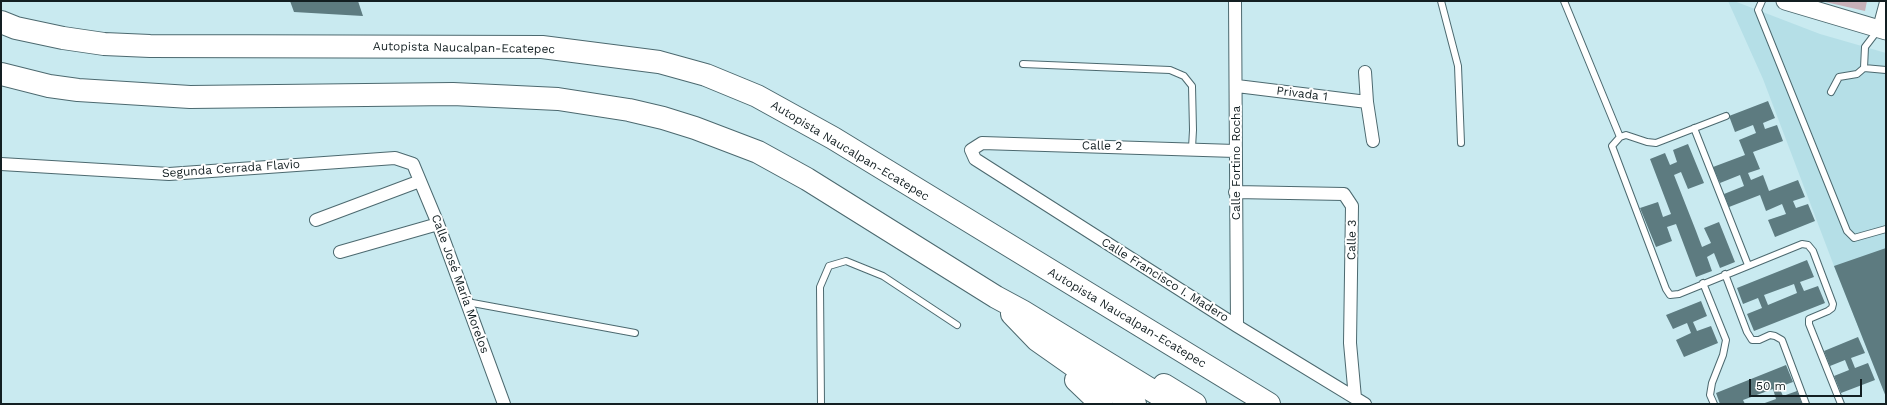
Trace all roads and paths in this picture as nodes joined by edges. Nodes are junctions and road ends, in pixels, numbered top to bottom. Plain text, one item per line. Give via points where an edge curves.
1 (1235, 1) edge
2 (1441, 1) edge
3 (1564, 1) edge
4 (1762, 1) edge
5 (1785, 1) edge
6 (1886, 2) edge
7 (1, 22) edge
8 (1882, 30) edge
9 (1023, 64) dead end
10 (1864, 68) junction
11 (1886, 70) edge
12 (1365, 72) dead end
13 (1, 74) edge
14 (1237, 86) junction
15 (1831, 92) dead end
16 (1367, 102) junction
17 (1726, 116) dead end
18 (1694, 128) junction
19 (1620, 137) junction
20 (1373, 141) dead end
21 (1461, 143) dead end
22 (1192, 148) junction
23 (971, 150) joint
24 (1235, 151) junction
25 (1, 164) edge
26 (413, 164) joint
27 (420, 181) junction
28 (1235, 192) junction
29 (316, 220) dead end
30 (438, 224) junction
31 (1886, 229) edge
32 (340, 252) dead end
33 (1748, 265) junction
34 (1725, 274) junction
35 (1703, 283) junction
36 (996, 297) junction
37 (466, 302) junction
38 (957, 325) dead end
39 (1237, 326) junction
40 (635, 333) dead end
41 (1037, 340) junction
42 (1076, 380) junction
43 (1360, 401) edge
44 (504, 404) edge
45 (821, 404) edge
46 (1101, 404) edge
47 (1113, 404) edge
48 (1135, 404) edge
49 (1154, 404) edge
50 (1174, 404) edge
51 (1195, 404) edge
52 (1269, 404) edge
53 (1714, 404) edge
54 (1806, 404) edge
55 (1841, 404) edge

1 - 14 street, Calle Fortino Rocha
2 - 21 lane via 1458,66
3 - 19 lane
4 - 31 lane via 1758,10 1847,231 1854,238
5 - 8 main road
6 - 8 street
7 - 52 highway, Autopista Naucalpan-Ecatepec via 16,28 104,44 542,47 659,62 706,75 757,96 833,138
8 - 10 lane via 1865,47
9 - 22 lane via 1170,70 1184,76 1192,86
10 - 11 lane
10 - 15 lane via 1857,74 1840,77
12 - 16 street
13 - 36 highway via 56,87 127,94 190,97 454,94 558,99 629,110 695,128 758,152 807,179
14 - 16 street, Privada 1
14 - 24 street, Calle Fortino Rocha
16 - 20 street
17 - 18 lane
18 - 19 lane via 1656,142 1647,142 1626,135
18 - 33 lane
19 - 35 lane via 1612,146 1666,289 1670,295 1678,294
22 - 23 street, Calle 2 via 982,143
22 - 24 street, Calle 2
23 - 39 street, Calle Francisco I. Madero via 975,159
24 - 28 street, Calle Fortino Rocha
25 - 26 street, Segunda Cerrada Flavio via 169,174 395,158
26 - 27 street, Calle José María Morelos
27 - 29 street
27 - 30 street, Calle José María Morelos
28 - 39 street, Calle Fortino Rocha
28 - 43 street, Calle 3 via 1344,194 1352,206 1350,343
30 - 32 street
30 - 37 street, Calle José María Morelos
33 - 34 lane
33 - 55 lane via 1802,244 1808,245 1813,251 1833,304 1828,311 1809,319 1809,324
34 - 35 lane
34 - 54 lane via 1752,340 1770,335 1782,340
35 - 53 lane via 1726,340 1712,383 1710,394
36 - 41 highway
36 - 49 highway via 1026,323
36 - 50 highway
36 - 51 highway via 1029,306
37 - 40 lane
37 - 44 street, Calle José María Morelos
38 - 45 lane via 883,276 846,261 829,266 820,287
39 - 43 street, Calle Francisco I. Madero
41 - 42 highway
41 - 48 highway
42 - 46 highway
42 - 47 highway

